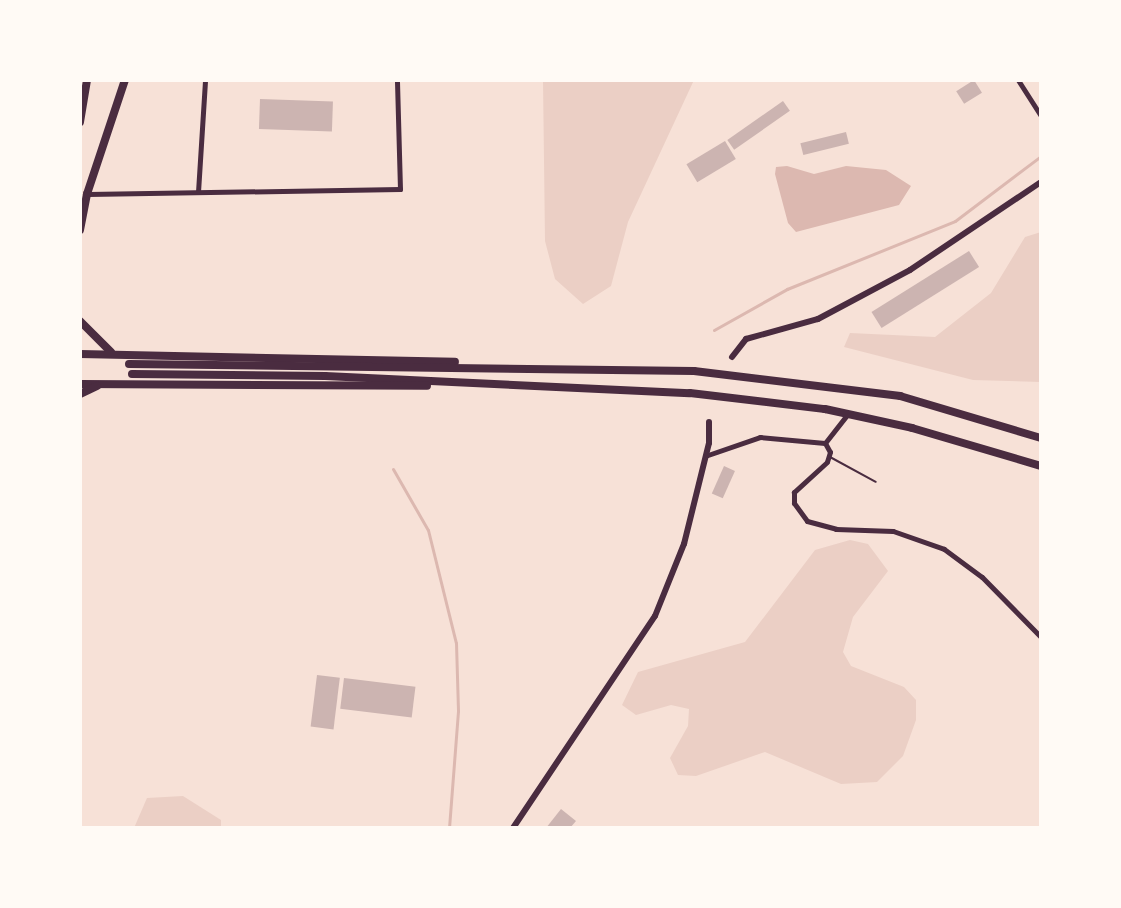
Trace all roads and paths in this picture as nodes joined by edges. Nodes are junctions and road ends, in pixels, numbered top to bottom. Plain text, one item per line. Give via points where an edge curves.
1 (87, 80) edge
2 (125, 80) edge
3 (205, 80) edge
4 (397, 80) edge
5 (1018, 80) edge
6 (1041, 116) edge
7 (80, 122) edge
8 (1041, 182) edge
9 (198, 192) junction
10 (87, 194) junction
11 (80, 230) edge
12 (80, 321) edge
13 (111, 352) junction
14 (80, 354) edge
15 (732, 357) dead end
16 (129, 364) dead end
17 (488, 366) junction
18 (132, 374) dead end
19 (104, 383) junction
20 (80, 384) edge
21 (486, 384) junction
22 (80, 394) edge
23 (848, 414) junction
24 (709, 422) dead end
25 (1041, 438) edge
26 (825, 443) junction
27 (705, 456) junction
28 (829, 456) junction
29 (1041, 466) edge
30 (876, 482) dead end
31 (1041, 637) edge
32 (513, 828) edge

1 - 7 highway
2 - 10 highway
3 - 9 street
4 - 9 street via 400,189
5 - 6 street
8 - 15 street via 910,270 818,319 746,339
9 - 10 street
10 - 11 highway
12 - 13 highway
13 - 14 highway
13 - 17 highway via 430,359
16 - 17 highway
17 - 25 highway via 694,371 900,396
18 - 21 highway
19 - 20 highway
19 - 21 highway
19 - 22 highway
21 - 23 highway via 690,393
23 - 26 street
23 - 29 highway
24 - 27 street
26 - 27 street via 760,437
26 - 28 street
27 - 32 street via 684,544 655,616
28 - 30 lane
28 - 31 street via 821,471 794,492 794,503 807,521 836,529 893,531 944,549 982,577

